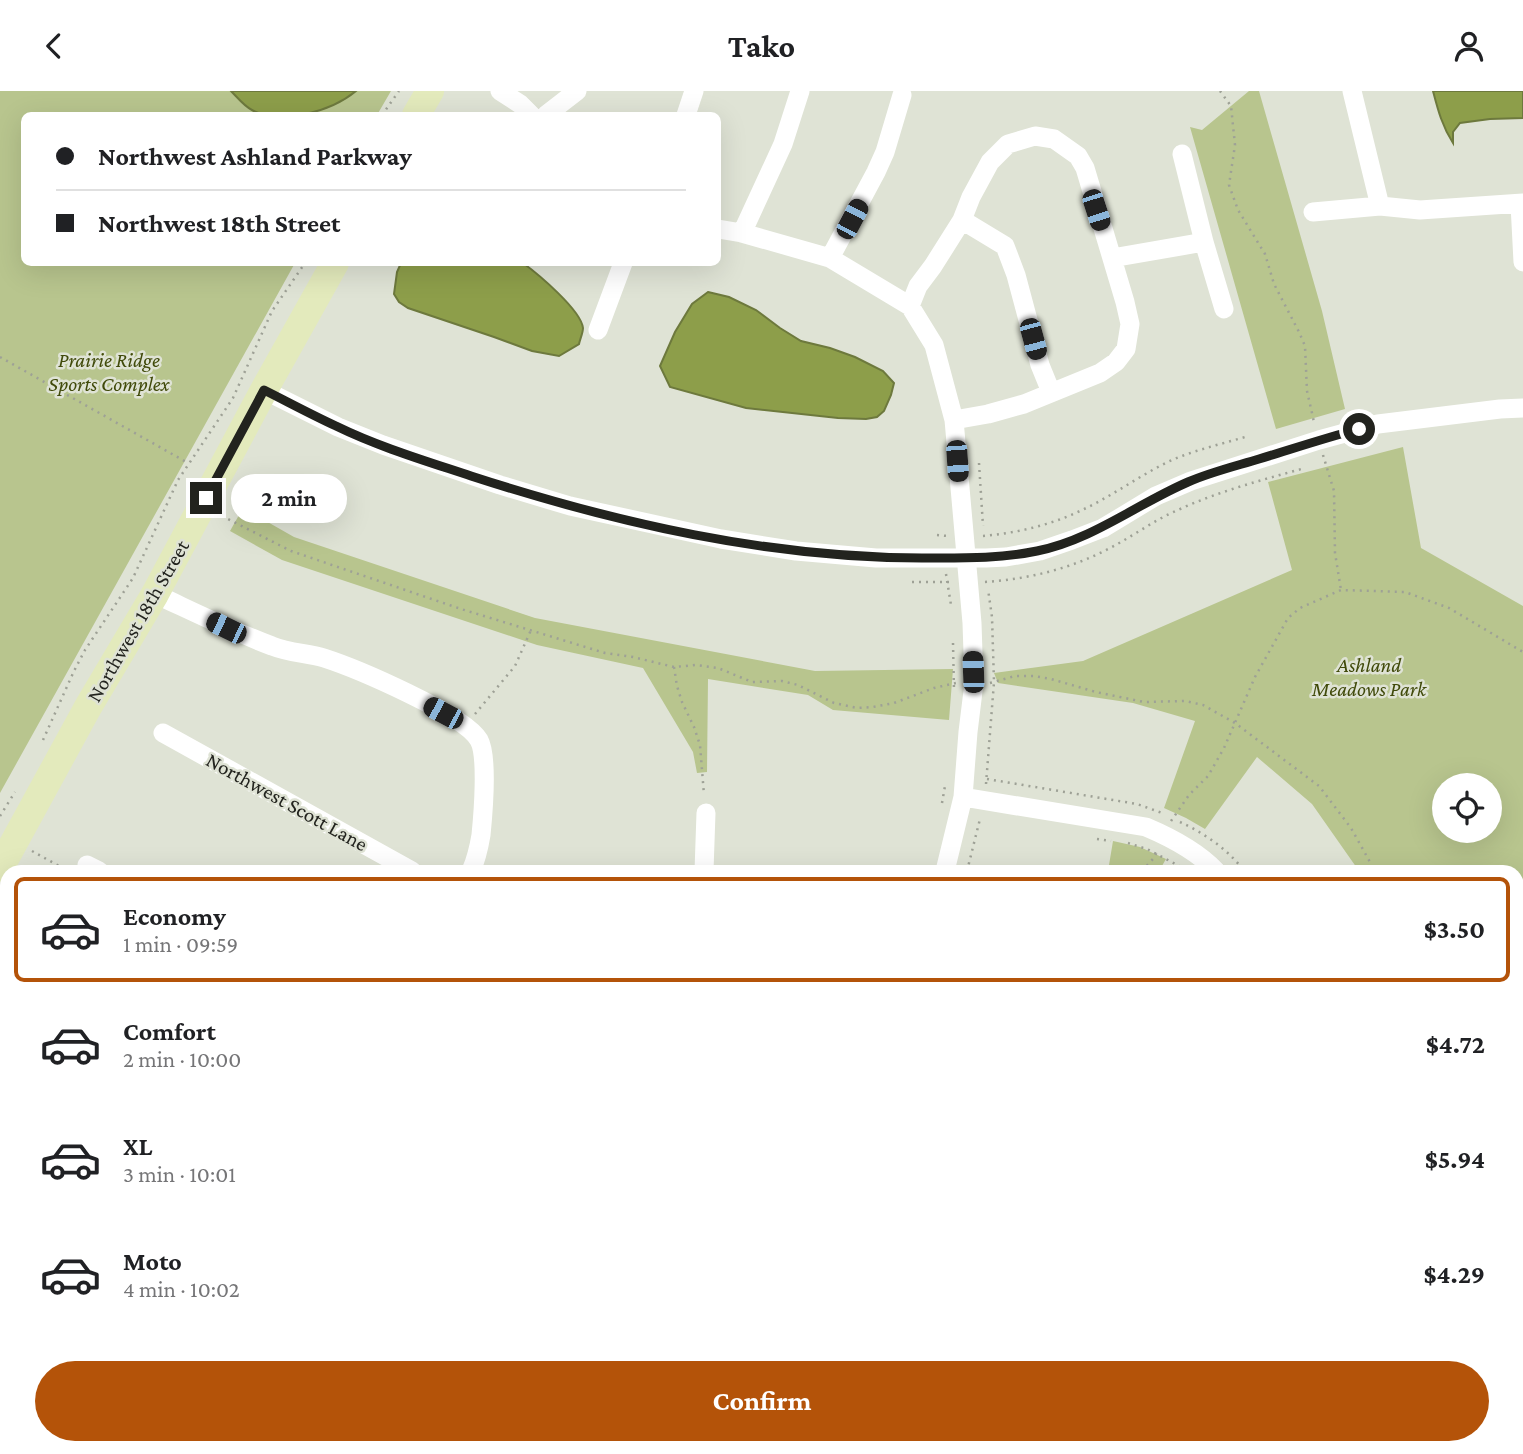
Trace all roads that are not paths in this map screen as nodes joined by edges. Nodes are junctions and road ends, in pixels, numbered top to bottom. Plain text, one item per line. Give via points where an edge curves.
1 (430, 91) edge
2 (500, 91) edge
3 (577, 91) edge
4 (694, 91) edge
5 (800, 91) edge
6 (1352, 91) edge
7 (902, 96) dead end
8 (418, 112) edge
9 (528, 112) edge
10 (550, 112) edge
11 (687, 112) edge
12 (1182, 154) dead end
13 (1521, 203) edge
14 (1380, 206) junction
15 (1313, 212) dead end
16 (962, 220) junction
17 (721, 230) edge
18 (742, 233) junction
19 (1204, 242) junction
20 (830, 258) junction
21 (1112, 258) junction
22 (1523, 262) edge
23 (333, 266) edge
24 (622, 266) edge
25 (910, 306) junction
26 (1224, 309) dead end
27 (598, 330) dead end
28 (264, 390) junction
29 (1051, 392) junction
30 (1523, 408) edge
31 (954, 420) junction
32 (967, 558) junction
33 (155, 594) junction
34 (163, 733) dead end
35 (963, 797) junction
36 (706, 813) road end
37 (4, 860) edge
38 (401, 865) edge
39 (473, 865) edge
40 (704, 865) edge
41 (946, 865) edge
42 (1210, 865) edge

1 - 8 main road
2 - 9 street
3 - 10 street
4 - 11 street
5 - 18 street via 783,144
6 - 14 street
7 - 20 street via 885,152
12 - 19 street
13 - 14 street via 1420,209
13 - 22 street
14 - 15 street
16 - 21 street via 990,162 1008,144 1035,136 1054,139 1078,156 1085,168
16 - 25 street via 918,286
16 - 29 street via 1005,246
17 - 18 street
18 - 20 street
19 - 21 street
19 - 26 street
20 - 25 street
21 - 29 street via 1130,324 1126,349 1100,373
23 - 28 main road, Northwest 18th Street
24 - 27 street
25 - 31 street via 934,345
28 - 32 street via 383,445 582,509 796,551 876,558
28 - 33 main road, Northwest 18th Street
29 - 31 street via 1024,404
30 - 32 street via 1378,424 1191,481 1103,527 1040,551
31 - 32 street
32 - 35 street via 974,683
33 - 37 main road, Northwest 18th Street
33 - 39 street via 276,648 355,669 465,726 478,739 485,762 481,837
34 - 38 street, Northwest Scott Lane
35 - 41 street
35 - 42 street via 1146,827
36 - 40 street

